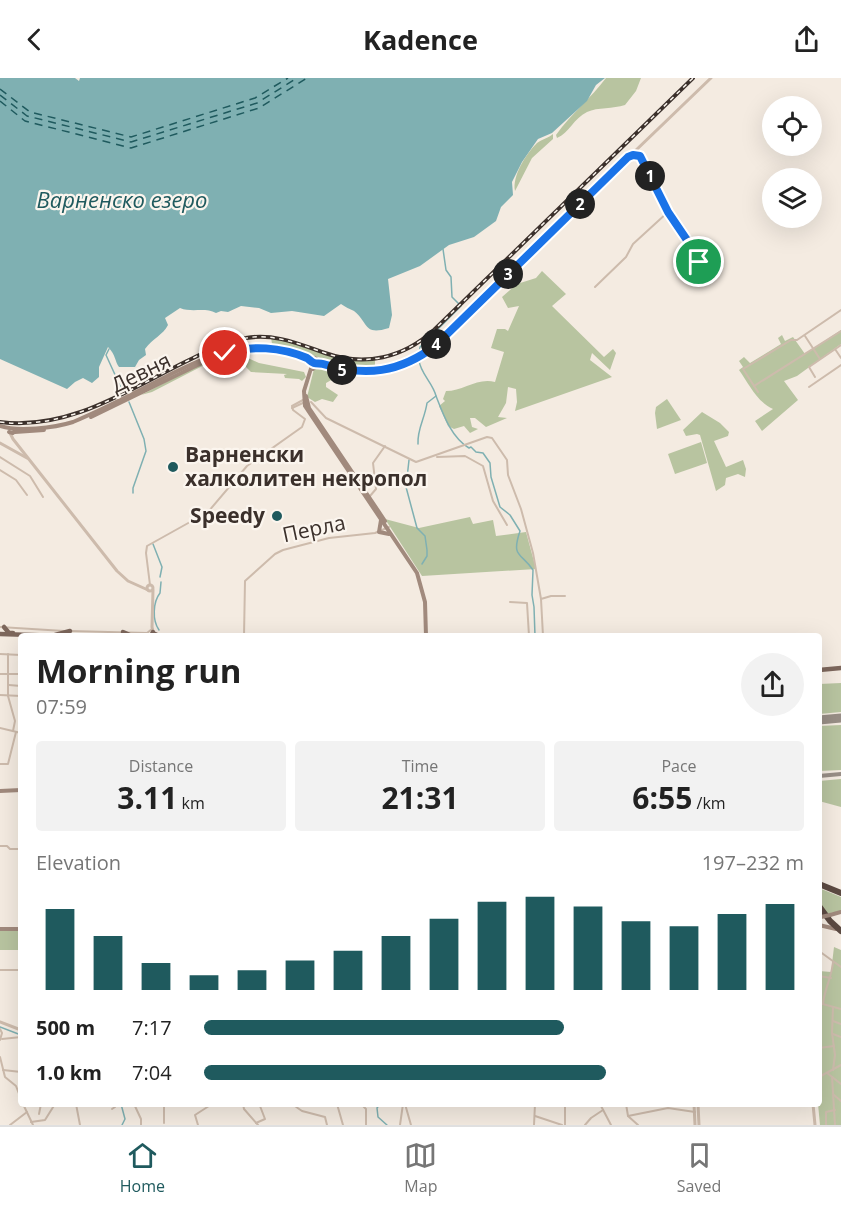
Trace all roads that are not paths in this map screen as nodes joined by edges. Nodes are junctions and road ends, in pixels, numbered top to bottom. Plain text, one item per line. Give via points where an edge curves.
1 (711, 78) edge
2 (640, 146) junction
3 (636, 150) junction
4 (640, 155) junction
5 (628, 157) junction
6 (668, 212) junction
7 (693, 249) junction
8 (595, 287) dead end
9 (841, 312) edge
10 (841, 331) edge
11 (804, 335) junction
12 (841, 345) edge
13 (814, 350) junction
14 (835, 350) junction
15 (303, 357) junction
16 (841, 358) edge
17 (820, 359) junction
18 (315, 361) junction
19 (841, 364) edge
20 (326, 365) junction
21 (312, 368) junction
22 (366, 371) junction
23 (814, 377) dead end
24 (754, 386) junction
25 (809, 387) dead end
26 (758, 392) dead end
27 (306, 403) junction
28 (292, 407) junction
29 (0, 427) edge
30 (12, 431) junction
31 (0, 443) edge
32 (385, 446) junction
33 (436, 456) junction
34 (1, 458) edge
35 (28, 458) junction
36 (0, 463) edge
37 (0, 470) edge
38 (27, 495) dead end
39 (43, 497) dead end
40 (368, 497) junction
41 (381, 520) junction
42 (507, 525) dead end
43 (385, 529) junction
44 (392, 536) junction
45 (150, 589) junction
46 (565, 596) dead end
47 (541, 599) junction
48 (510, 602) dead end
49 (427, 627) junction
50 (4, 631) edge
51 (70, 631) junction
52 (123, 632) joint
53 (63, 633) edge
54 (154, 633) edge
55 (244, 633) edge
56 (427, 633) edge
57 (529, 633) edge
58 (543, 633) edge
59 (0, 654) edge
60 (8, 654) junction
61 (18, 655) edge
62 (841, 668) edge
63 (822, 670) edge
64 (0, 674) edge
65 (8, 674) junction
66 (18, 674) edge
67 (8, 685) junction
68 (18, 686) edge
69 (0, 695) edge
70 (8, 696) junction
71 (18, 696) edge
72 (0, 728) edge
73 (14, 732) junction
74 (18, 733) edge
75 (0, 764) edge
76 (18, 789) edge
77 (0, 790) edge
78 (0, 846) edge
79 (18, 849) edge
80 (822, 885) edge
81 (841, 893) edge
82 (822, 910) edge
83 (841, 912) edge
84 (822, 917) edge
85 (822, 926) edge
86 (0, 929) edge
87 (18, 929) edge
88 (841, 931) edge
89 (822, 953) edge
90 (833, 962) junction
91 (841, 967) edge
92 (0, 970) edge
93 (18, 970) edge
94 (822, 976) edge
95 (831, 978) junction
96 (822, 1001) edge
97 (822, 1004) edge
98 (833, 1007) junction
99 (841, 1009) edge
100 (832, 1020) junction
101 (0, 1023) edge
102 (841, 1024) edge
103 (0, 1029) edge
104 (18, 1030) edge
105 (832, 1033) junction
106 (18, 1037) edge
107 (841, 1037) edge
108 (1, 1039) edge
109 (834, 1047) junction
110 (822, 1048) edge
111 (841, 1050) edge
112 (0, 1057) edge
113 (841, 1065) edge
114 (3, 1070) junction
115 (833, 1070) junction
116 (18, 1071) edge
117 (827, 1073) junction
118 (822, 1076) edge
119 (832, 1077) junction
120 (841, 1084) edge
121 (18, 1092) edge
122 (834, 1095) junction
123 (841, 1101) edge
124 (24, 1107) edge
125 (40, 1107) edge
126 (53, 1107) edge
127 (77, 1107) edge
128 (115, 1107) edge
129 (135, 1107) edge
130 (164, 1107) edge
131 (207, 1107) edge
132 (244, 1107) edge
133 (260, 1107) edge
134 (296, 1107) edge
135 (338, 1107) edge
136 (364, 1107) edge
137 (403, 1107) edge
138 (405, 1107) edge
139 (536, 1107) edge
140 (565, 1107) edge
141 (602, 1107) edge
142 (626, 1107) edge
143 (694, 1107) edge
144 (698, 1107) edge
145 (813, 1107) edge
146 (112, 1109) dead end
147 (603, 1110) junction
148 (835, 1110) junction
149 (27, 1112) junction
150 (695, 1112) junction
151 (39, 1114) dead end
152 (535, 1116) junction
153 (628, 1116) junction
154 (265, 1119) junction
155 (164, 1123) dead end
156 (267, 1123) dead end
157 (32, 1124) edge
158 (257, 1124) edge
159 (10, 1125) edge
160 (80, 1125) edge
161 (141, 1125) edge
162 (198, 1125) edge
163 (327, 1125) edge
164 (343, 1125) edge
165 (366, 1125) edge
166 (400, 1125) edge
167 (411, 1125) edge
168 (534, 1125) edge
169 (563, 1125) edge
170 (585, 1125) edge
171 (611, 1125) edge
172 (638, 1125) edge
173 (695, 1125) edge
174 (699, 1125) edge
175 (815, 1125) edge
176 (826, 1125) edge
177 (836, 1125) edge

1 - 2 street
2 - 3 street
2 - 4 street
3 - 4 street
3 - 5 street
4 - 5 street
4 - 6 street
5 - 22 street via 436,345 420,357 388,369
6 - 7 street
6 - 8 street
7 - 7 street via 696,259 701,261 701,256
9 - 11 street
10 - 13 street
11 - 13 street
11 - 24 street via 743,369
12 - 14 street
13 - 17 street
13 - 24 street
14 - 16 street
14 - 17 street
15 - 18 main road, Девня
15 - 21 main road
15 - 30 main road, Девня via 270,349 231,351 77,423 56,429
17 - 23 street via 809,367
18 - 20 street, Девня
18 - 21 main road
18 - 22 street, Девня
18 - 30 main road, Девня via 272,346 231,349 73,422
19 - 25 street
20 - 21 main road
20 - 22 street, Девня
21 - 27 main road
24 - 26 street
27 - 28 street
27 - 28 street
27 - 32 street via 326,418
27 - 40 main road
28 - 45 street via 304,419 302,427 247,466 208,512 148,545 145,549
29 - 30 main road, Девня
30 - 35 street
31 - 35 street
32 - 33 street via 416,462
32 - 40 street via 373,463 376,489
33 - 42 street via 465,456 483,466 493,501
33 - 47 street via 492,438 507,460 508,475 535,560
34 - 36 street
34 - 39 street via 30,476
35 - 45 street via 126,580
37 - 38 street via 16,480
40 - 41 main road
40 - 43 main road
41 - 43 main road
41 - 43 main road
43 - 44 main road
43 - 44 main road
43 - 49 main road via 421,579 428,602
43 - 55 street, Перла via 316,541 275,554 245,581
44 - 49 main road via 420,580
45 - 54 street
46 - 47 street
47 - 58 street
48 - 57 street via 527,603
49 - 56 main road
50 - 51 street
51 - 52 street
51 - 53 main road
52 - 54 street
59 - 60 street
60 - 61 street
60 - 65 street
62 - 63 main road
64 - 65 street
65 - 66 street
65 - 67 street
67 - 68 street
67 - 70 street
69 - 70 street
70 - 71 street
70 - 73 street
72 - 73 street
73 - 74 street
73 - 75 street via 8,764
76 - 77 main road
78 - 79 street
80 - 81 highway
82 - 88 highway
83 - 84 main road, bridge
85 - 88 main road
86 - 87 main road
89 - 90 street
90 - 91 street
90 - 95 street
92 - 93 street
94 - 95 street
95 - 96 street
97 - 98 street
98 - 99 street
98 - 100 street
100 - 102 street
100 - 105 street
101 - 104 street
103 - 108 street
105 - 107 street
105 - 109 street
106 - 108 street
109 - 110 street
109 - 111 street
109 - 115 street
112 - 114 street
113 - 115 street
114 - 116 street
114 - 121 street
115 - 117 street
117 - 118 street
117 - 119 street
119 - 120 street
119 - 122 street
122 - 123 street
122 - 148 street
124 - 149 street
125 - 151 street
126 - 157 street via 45,1120
127 - 160 street
128 - 146 street
129 - 161 street
130 - 155 street
131 - 162 street via 195,1115
132 - 158 street
133 - 154 street
134 - 163 street via 326,1118
135 - 164 street
136 - 165 street
137 - 166 street
138 - 167 street
139 - 152 street
140 - 169 street
141 - 147 street
142 - 153 street
143 - 150 street
144 - 174 street
145 - 175 street
147 - 170 street
147 - 171 street
148 - 176 street via 826,1112
148 - 177 street
149 - 157 street
149 - 159 street
150 - 153 street via 668,1108
150 - 173 street
152 - 168 street
152 - 169 street
153 - 172 street
154 - 156 street
154 - 158 street

